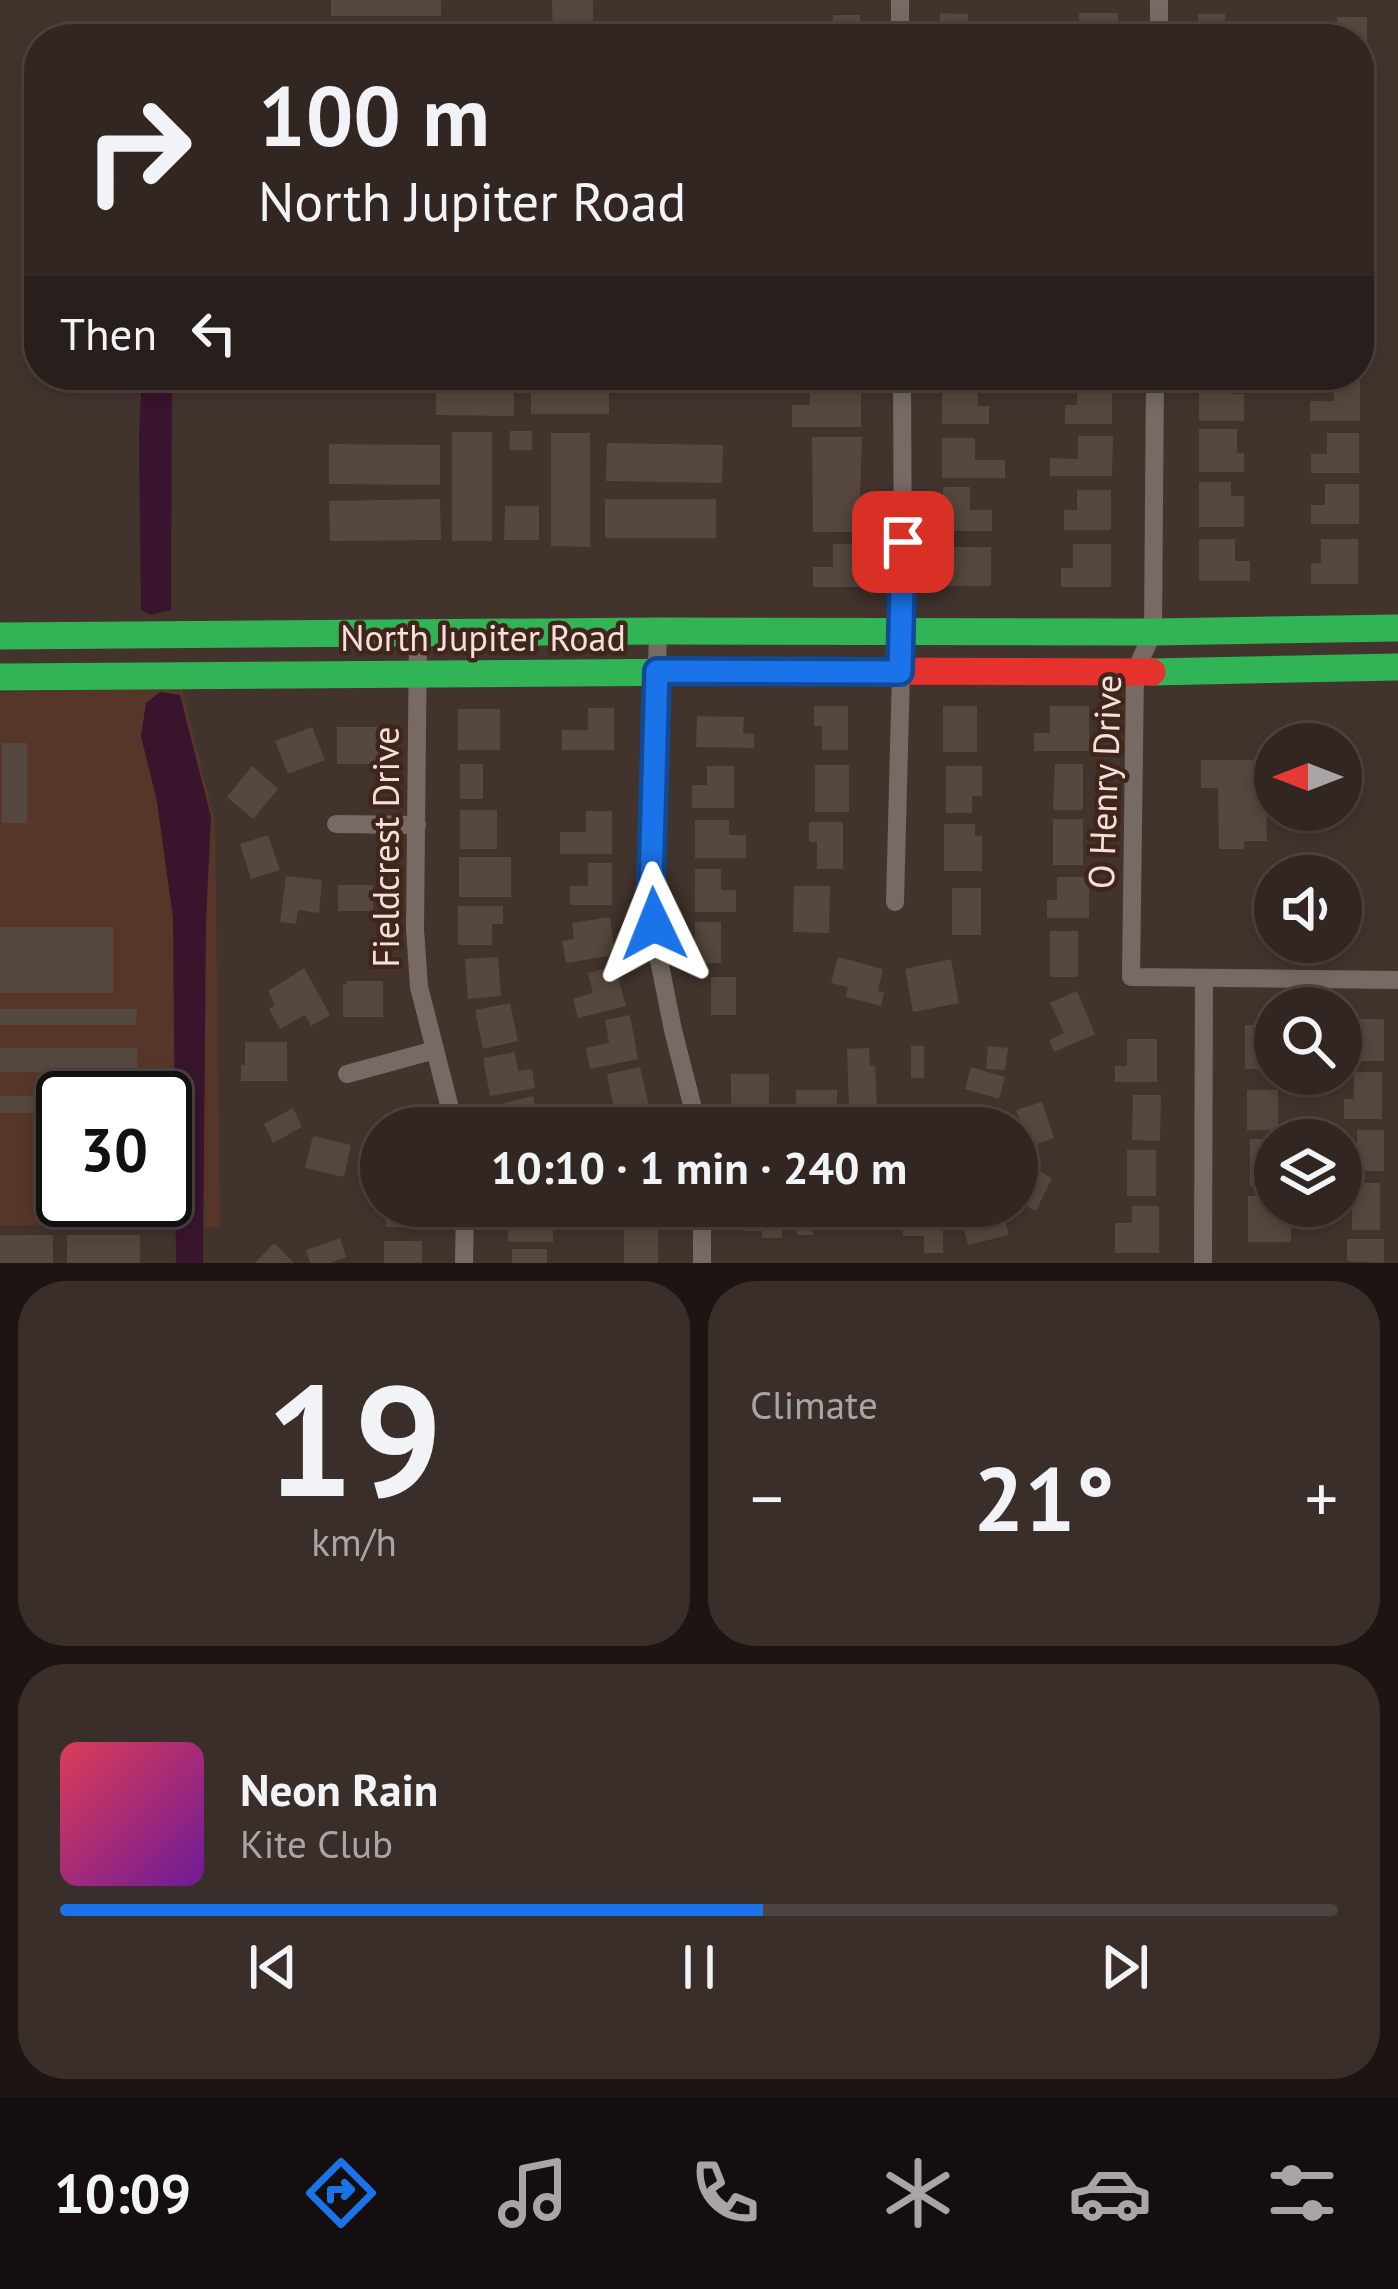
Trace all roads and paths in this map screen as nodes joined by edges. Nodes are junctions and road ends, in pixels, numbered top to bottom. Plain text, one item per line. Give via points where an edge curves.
1 (902, 390) edge
2 (1155, 390) edge
3 (1398, 628) edge
4 (658, 631) junction
5 (1153, 632) junction
6 (418, 633) junction
7 (902, 633) junction
8 (0, 636) edge
9 (49, 636) junction
10 (1398, 667) edge
11 (657, 671) junction
12 (900, 672) junction
13 (1135, 672) junction
14 (418, 675) junction
15 (0, 677) edge
16 (41, 677) junction
17 (336, 824) dead end
18 (417, 825) junction
19 (895, 902) dead end
20 (1204, 978) junction
21 (1398, 980) edge
22 (435, 1050) junction
23 (347, 1074) dead end
24 (450, 1107) edge
25 (693, 1107) edge
26 (465, 1227) edge
27 (702, 1227) edge
28 (464, 1263) edge
29 (702, 1263) edge
30 (1203, 1263) edge

1 - 7 street
2 - 5 street, O Henry Drive
3 - 5 main road, North Jupiter Road
4 - 6 main road, North Jupiter Road
4 - 7 main road, North Jupiter Road
4 - 11 street
5 - 7 main road, North Jupiter Road
5 - 13 street, O Henry Drive
6 - 9 main road, North Jupiter Road
6 - 14 street, Fieldcrest Drive
7 - 12 street
8 - 9 main road, North Jupiter Road
9 - 16 main road
10 - 13 main road, North Jupiter Road
11 - 12 main road, North Jupiter Road
11 - 14 main road, North Jupiter Road
11 - 25 street via 654,924
12 - 13 main road, North Jupiter Road
12 - 19 street
13 - 20 street, O Henry Drive via 1131,977
14 - 16 main road, North Jupiter Road
14 - 18 street, Fieldcrest Drive
15 - 16 main road, North Jupiter Road
17 - 18 street
18 - 22 street, Fieldcrest Drive via 419,987
20 - 21 street
20 - 30 street
22 - 23 street
22 - 24 street, Fieldcrest Drive
26 - 28 street
27 - 29 street

